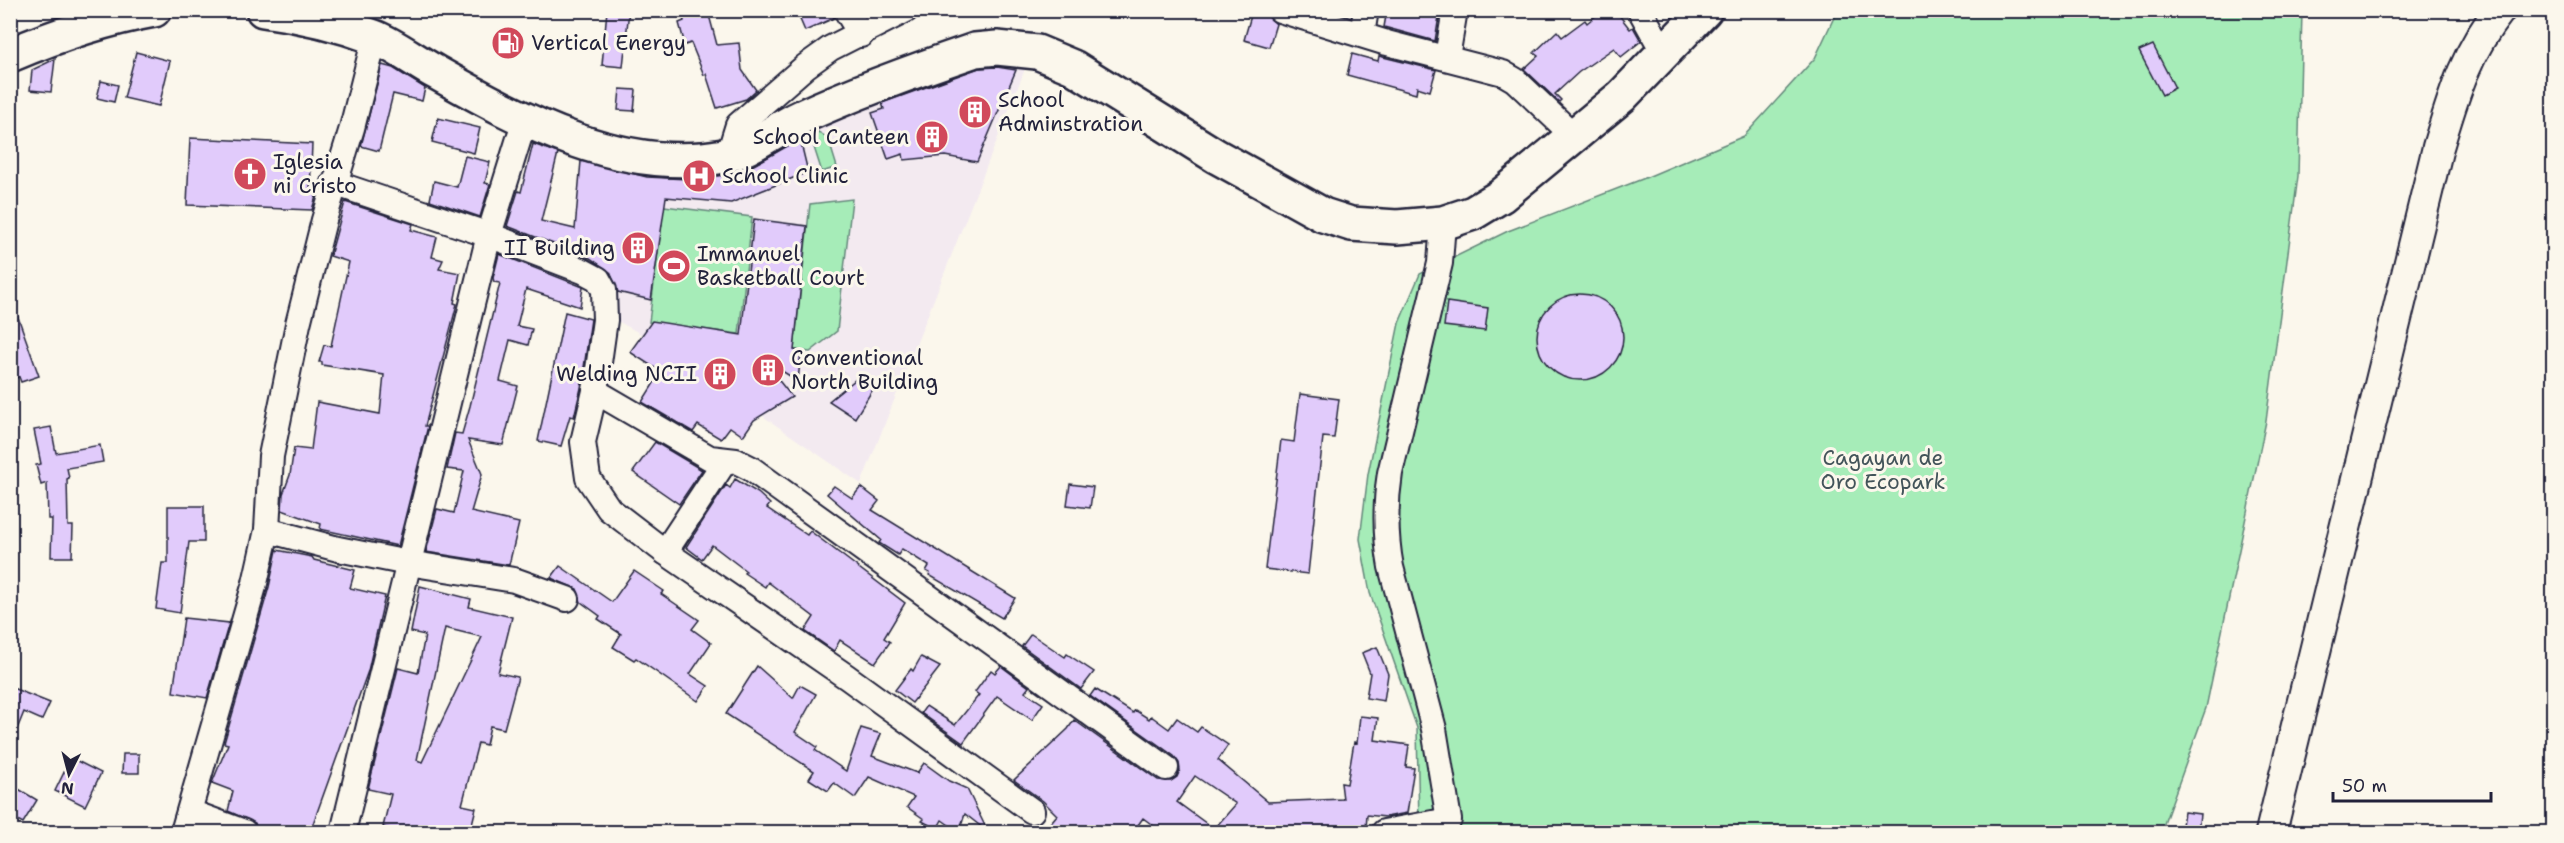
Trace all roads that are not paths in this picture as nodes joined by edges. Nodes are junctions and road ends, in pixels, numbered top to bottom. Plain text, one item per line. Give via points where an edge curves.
1 (154, 10) edge
2 (263, 10) edge
3 (846, 10) edge
4 (906, 10) edge
5 (1280, 10) edge
6 (1455, 10) edge
7 (1640, 10) edge
8 (1705, 10) edge
9 (2500, 10) edge
10 (1364, 22) edge
11 (861, 35) junction
12 (375, 38) junction
13 (1664, 53) junction
14 (10, 55) edge
15 (1448, 57) junction
16 (525, 118) junction
17 (1573, 135) junction
18 (729, 154) junction
19 (334, 183) junction
20 (1443, 223) junction
21 (489, 235) junction
22 (595, 391) junction
23 (725, 461) junction
24 (267, 530) junction
25 (665, 552) junction
26 (408, 563) junction
27 (567, 599) dead end
28 (1166, 768) dead end
29 (1032, 812) dead end
30 (186, 822) edge
31 (244, 832) edge
32 (343, 832) edge
33 (1384, 832) edge
34 (2271, 832) edge

1 - 14 main road via 93,24
2 - 12 main road via 294,14
3 - 11 street
4 - 11 street
5 - 10 street
6 - 15 street
7 - 13 street
8 - 13 main road
9 - 34 street via 2472,50 2438,147
10 - 15 street via 1398,46
11 - 18 street via 831,48 746,118 735,132
12 - 16 main road
12 - 19 street
13 - 17 main road via 1622,96
15 - 17 street via 1515,80
16 - 18 main road via 556,134 618,152 682,159
16 - 21 street
17 - 20 main road via 1501,196 1473,213
18 - 20 main road via 791,121 874,86 975,50 1018,49 1037,52 1073,67 1216,156 1323,215 1351,225 1374,227
19 - 21 street
19 - 24 street via 298,324 271,456
20 - 33 street via 1440,262 1389,473 1386,542 1434,729 1449,820
21 - 22 street via 598,279 606,306
21 - 26 street
22 - 23 street via 710,458
22 - 25 street via 583,442 588,478 609,509
23 - 25 street
23 - 28 street via 750,468
24 - 26 street
24 - 30 street
25 - 29 street via 847,677
26 - 27 street via 514,580
26 - 32 street
30 - 31 street

